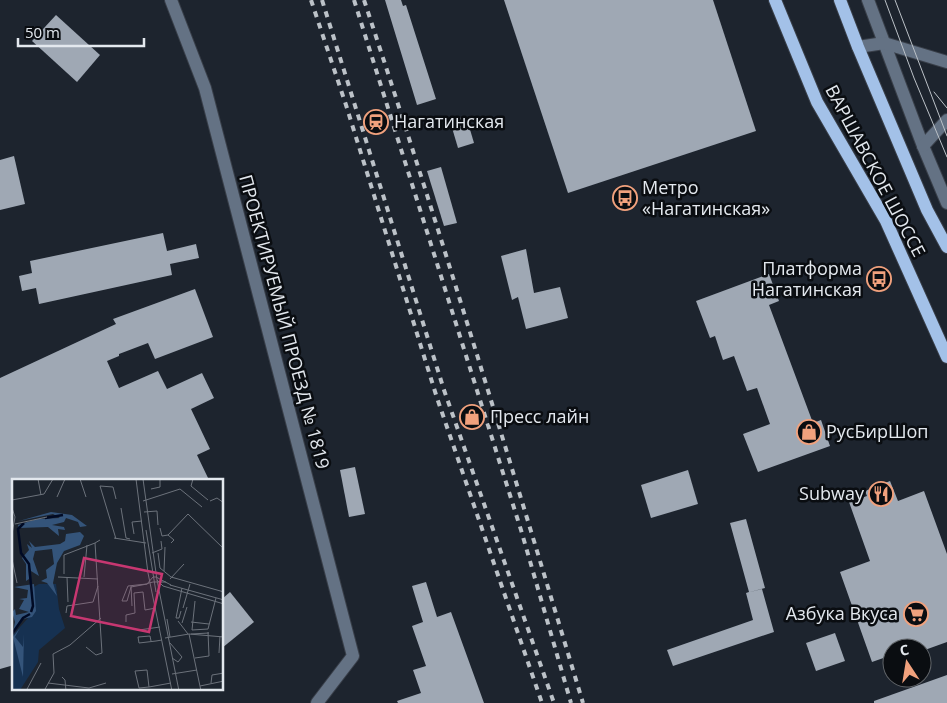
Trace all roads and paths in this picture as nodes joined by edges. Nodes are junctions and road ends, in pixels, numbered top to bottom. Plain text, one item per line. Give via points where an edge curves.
1 (171, 0) edge
2 (775, 0) edge
3 (840, 0) edge
4 (868, 0) edge
5 (884, 43) junction
6 (858, 47) junction
7 (947, 62) edge
8 (947, 120) edge
9 (923, 146) junction
10 (947, 202) edge
11 (947, 247) edge
12 (947, 357) edge
13 (317, 703) edge

1 - 13 street, ПРОЕКТИРУЕМЫЙ ПРОЕЗД № 1819 via 205,88 353,656
2 - 12 main road, ВАРШАВСКОЕ ШОССЕ via 817,102 886,221
3 - 6 main road, ВАРШАВСКОЕ ШОССЕ
4 - 5 street
5 - 6 street
5 - 7 street
5 - 9 street
6 - 11 main road, ВАРШАВСКОЕ ШОССЕ via 927,210
8 - 9 street
9 - 10 street

